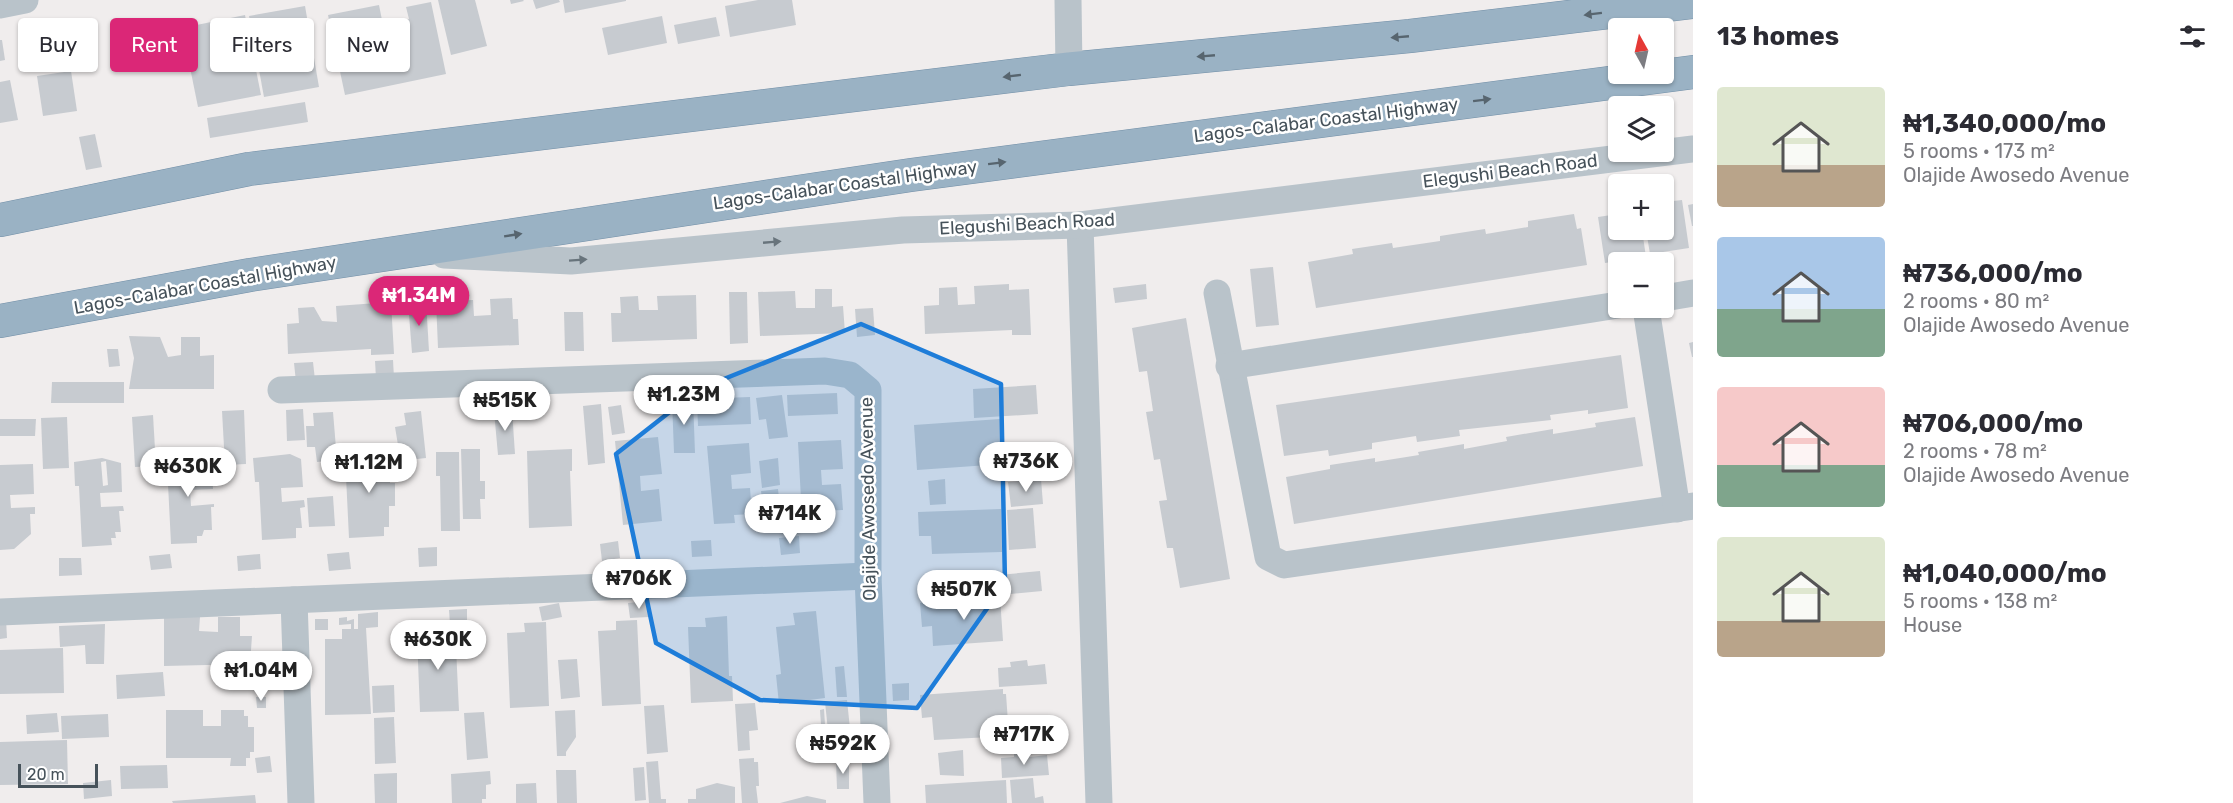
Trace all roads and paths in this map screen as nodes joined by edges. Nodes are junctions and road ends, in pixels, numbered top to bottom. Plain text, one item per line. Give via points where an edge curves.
1 (26, 0) edge
2 (1068, 0) edge
3 (1693, 2) edge
4 (0, 5) edge
5 (1069, 69) junction
6 (1693, 72) edge
7 (1693, 149) edge
8 (0, 220) edge
9 (1080, 225) junction
10 (394, 253) junction
11 (1217, 293) dead end
12 (1693, 293) edge
13 (1674, 296) edge
14 (1608, 307) edge
15 (1648, 318) edge
16 (0, 321) edge
17 (1229, 366) junction
18 (281, 390) dead end
19 (1685, 508) edge
20 (868, 576) junction
21 (294, 600) junction
22 (0, 612) edge
23 (301, 803) edge
24 (877, 803) edge
25 (1099, 803) edge

1 - 4 street
2 - 5 street
3 -> 5 highway via 1410,36
5 -> 8 highway via 249,169
10 -> 6 highway, Lagos-Calabar Coastal Highway via 911,175
7 - 9 street, Elegushi Beach Road
10 -> 9 street, Elegushi Beach Road via 571,261 903,230
9 - 25 street
10 - 16 highway, Lagos-Calabar Coastal Highway
11 - 17 street
12 - 13 street
14 - 17 street
15 - 19 street
17 - 19 street via 1268,557 1284,566
18 - 20 street, Olajide Awosedo Avenue via 825,371 850,375 868,390
20 - 21 street
20 - 24 street, Olajide Awosedo Avenue
21 - 22 street
21 - 23 street

